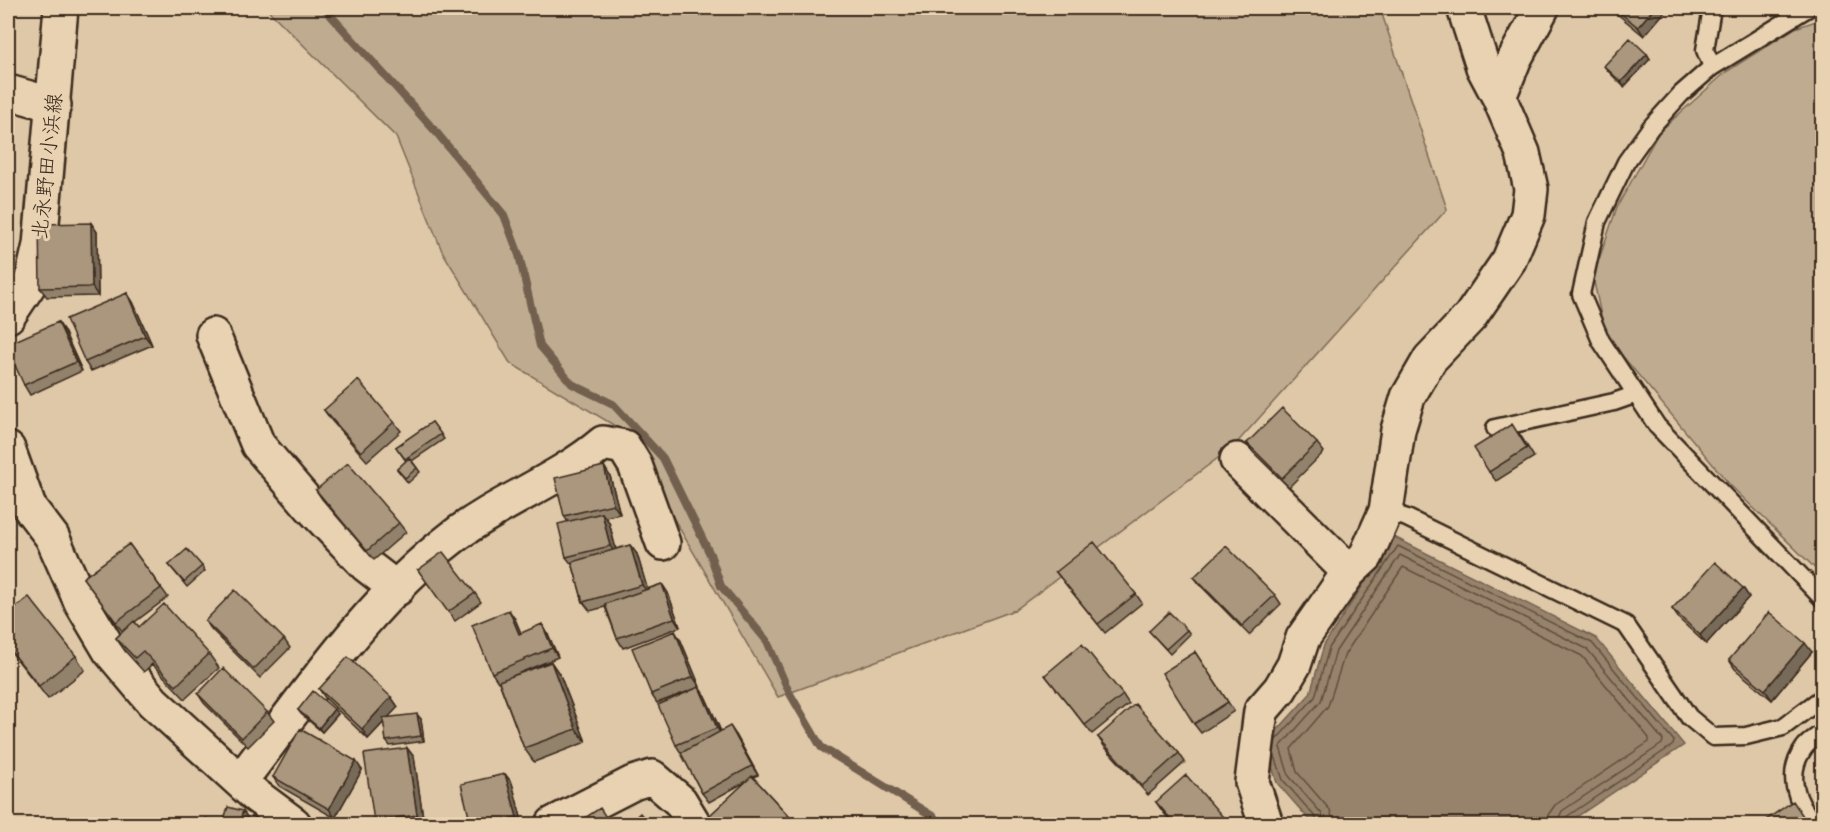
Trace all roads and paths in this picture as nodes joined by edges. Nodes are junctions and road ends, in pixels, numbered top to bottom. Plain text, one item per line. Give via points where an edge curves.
1 (62, 8) edge
2 (1464, 8) edge
3 (1542, 8) edge
4 (1712, 8) edge
5 (1808, 8) edge
6 (1712, 67) junction
7 (8, 92) edge
8 (1499, 97) junction
9 (54, 105) junction
10 (8, 316) edge
11 (213, 335) dead end
12 (1634, 395) junction
13 (1495, 428) dead end
14 (8, 448) edge
15 (1237, 460) dead end
16 (1386, 511) junction
17 (663, 543) dead end
18 (1349, 572) junction
19 (397, 589) junction
20 (1822, 598) edge
21 (1822, 698) edge
22 (1822, 733) edge
23 (241, 780) junction
24 (294, 825) edge
25 (553, 825) edge
26 (694, 825) edge
27 (1266, 825) edge
28 (1815, 825) edge

1 - 9 street, 北永野田小浜線
2 - 8 street via 1483,67
3 - 8 street
4 - 6 lane via 1705,50
5 - 6 lane
6 - 12 lane via 1673,102 1626,162 1597,222 1588,252 1581,294 1600,341
7 - 9 street
8 - 16 street via 1523,153 1531,189 1528,215 1509,260 1470,317 1430,359 1408,397 1398,430
9 - 10 street, 北永野田小浜線 via 40,245 32,280
11 - 19 street via 258,445 366,565
12 - 13 lane
12 - 20 lane via 1665,435
14 - 23 street via 29,507 52,537 81,602 110,651 153,702
15 - 18 street
16 - 18 street via 1366,556
16 - 21 lane via 1626,625 1689,717 1713,737 1746,736 1783,728
17 - 19 street via 635,465 624,447 603,444 581,462 454,537
18 - 27 street via 1303,638 1280,689 1261,711 1252,782
19 - 23 street via 354,636
22 - 28 lane via 1804,747 1793,773 1800,808
23 - 24 street
25 - 26 street via 652,777 680,801

